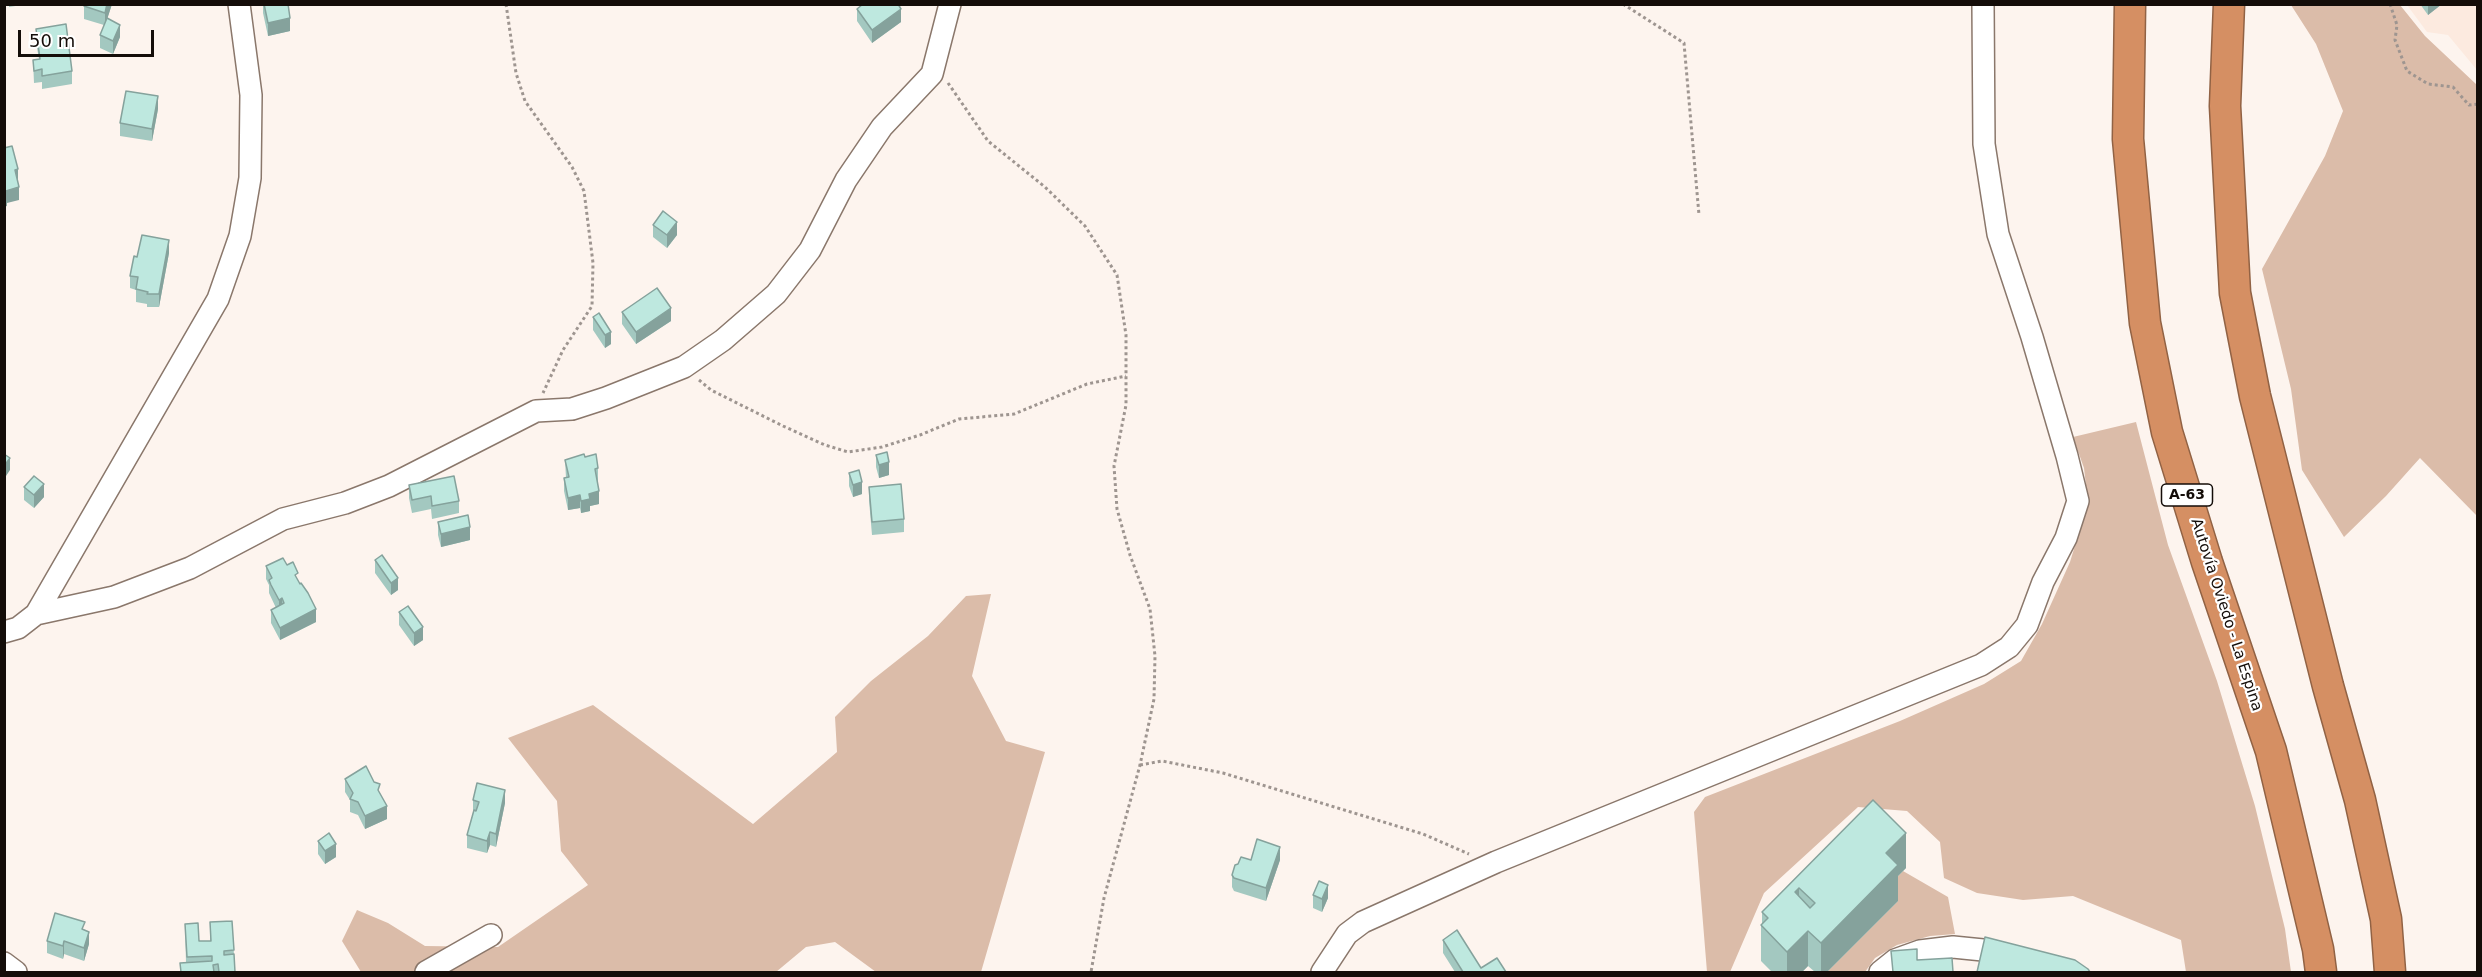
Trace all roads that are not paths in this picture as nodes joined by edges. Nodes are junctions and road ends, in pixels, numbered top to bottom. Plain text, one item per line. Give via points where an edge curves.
1 (239, 4) edge
2 (950, 4) edge
3 (1983, 4) edge
4 (2130, 4) edge
5 (2229, 4) edge
6 (36, 614) junction
7 (4, 632) edge
8 (491, 935) dead end
9 (2027, 961) edge
10 (4, 963) edge
11 (16, 972) edge
12 (426, 972) edge
13 (1322, 972) edge
14 (1880, 972) edge
15 (2321, 972) edge
16 (2390, 972) edge

1 - 6 street via 251,95 250,178 240,236 218,299
2 - 6 street via 932,74 882,127 846,180 810,250 776,294 723,340 684,367 572,409 537,411 389,486 345,503 283,519 190,568 114,597
3 - 13 street via 1984,144 1998,234 2032,337 2078,501 2027,625 2009,648 1981,665 1496,862 1363,922 1347,934
4 - 15 highway, Autovía Oviedo - La Espina / A-63 via 2128,139 2145,323 2167,432 2271,751
5 - 16 highway via 2225,106 2235,293 2255,396 2360,800 2386,919
6 - 7 street via 18,628
8 - 12 street
9 - 14 street via 1953,947 1920,951 1895,960
10 - 11 street

